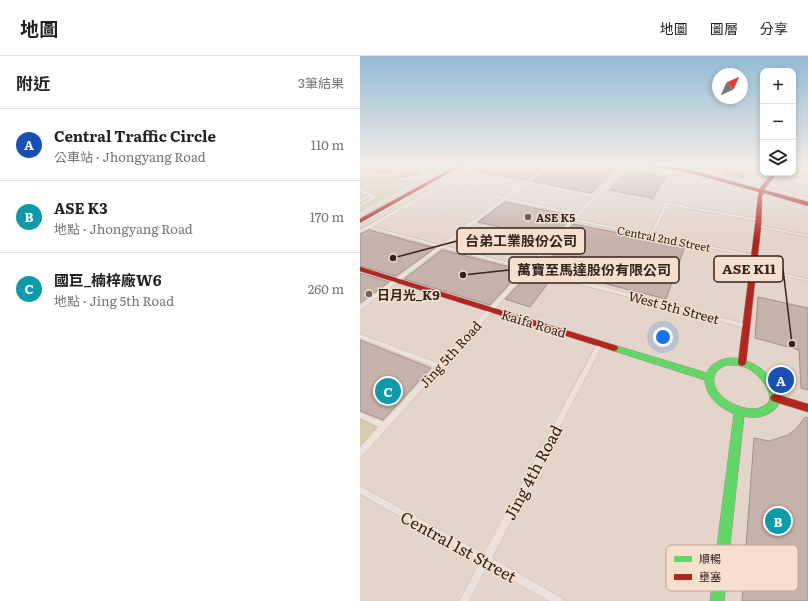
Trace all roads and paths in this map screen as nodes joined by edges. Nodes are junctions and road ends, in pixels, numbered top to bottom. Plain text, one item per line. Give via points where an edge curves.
1 (409, 189) edge
2 (413, 189) edge
3 (417, 189) edge
4 (434, 189) edge
5 (462, 189) edge
6 (515, 189) edge
7 (562, 189) edge
8 (756, 189) edge
9 (758, 189) edge
10 (760, 189) edge
11 (360, 191) edge
12 (599, 191) joint
13 (764, 191) junction
14 (371, 195) junction
15 (594, 196) junction
16 (504, 198) junction
17 (360, 201) edge
18 (808, 202) edge
19 (667, 203) junction
20 (360, 206) edge
21 (404, 207) junction
22 (808, 210) edge
23 (360, 214) edge
24 (578, 214) junction
25 (360, 219) edge
26 (573, 220) junction
27 (472, 223) junction
28 (759, 223) junction
29 (360, 224) edge
30 (369, 227) junction
31 (360, 232) edge
32 (651, 236) junction
33 (808, 236) edge
34 (553, 242) junction
35 (441, 246) junction
36 (755, 256) junction
37 (754, 268) junction
38 (360, 269) edge
39 (528, 269) junction
40 (396, 280) junction
41 (808, 280) edge
42 (360, 308) edge
43 (491, 310) junction
44 (746, 326) junction
45 (360, 336) edge
46 (600, 344) junction
47 (742, 363) junction
48 (439, 366) junction
49 (708, 377) junction
50 (775, 398) junction
51 (808, 408) edge
52 (739, 413) junction
53 (360, 415) edge
54 (384, 426) junction
55 (360, 452) edge
56 (360, 490) edge
57 (724, 545) edge
58 (485, 560) junction
59 (718, 591) edge
60 (464, 601) edge
61 (559, 601) edge
62 (717, 601) edge

1 - 23 street
2 - 25 street
3 - 29 street
4 - 21 street
5 - 16 street
6 - 16 street
7 - 15 street
8 - 13 street
9 - 13 street
10 - 13 street
11 - 14 street
12 - 15 street, Jing 5th Road
12 - 19 street
13 - 18 street
13 - 22 street
13 - 28 street
14 - 17 street
14 - 20 street via 375,197
15 - 24 street, Jing 5th Road
16 - 24 street
16 - 27 street
19 - 28 street
19 - 32 street
21 - 27 street
21 - 30 street
24 - 26 street, Jing 5th Road
26 - 32 street, Central 2nd Street
26 - 34 street, Jing 5th Road
27 - 34 street
27 - 35 street
28 - 33 street
28 - 36 street
30 - 31 street
30 - 35 street, West 5th Street
32 - 36 street, Central 2nd Street
34 - 39 street, Jing 5th Road
35 - 39 street, West 5th Street
35 - 40 street
36 - 37 street
37 - 41 street
37 - 44 street
38 - 40 street, Kaifa Road
39 - 43 street, Jing 5th Road
39 - 44 street, West 5th Street
40 - 42 street
40 - 43 street, Kaifa Road
43 - 46 street, Kaifa Road
43 - 48 street, Jing 5th Road
44 - 47 street
45 - 48 street
46 - 49 street, Kaifa Road
46 - 58 street, Jing 4th Road
47 - 49 street via 729,361 717,364
47 - 50 street via 767,378 774,389
48 - 54 street, Jing 5th Road
49 - 52 street via 715,397
50 - 51 street
50 - 52 street via 771,408 760,414
52 - 57 street
53 - 54 street
54 - 55 street, Jing 5th Road
56 - 58 street, Central 1st Street
58 - 60 street, Jing 4th Road
58 - 61 street, Central 1st Street
59 - 62 street

